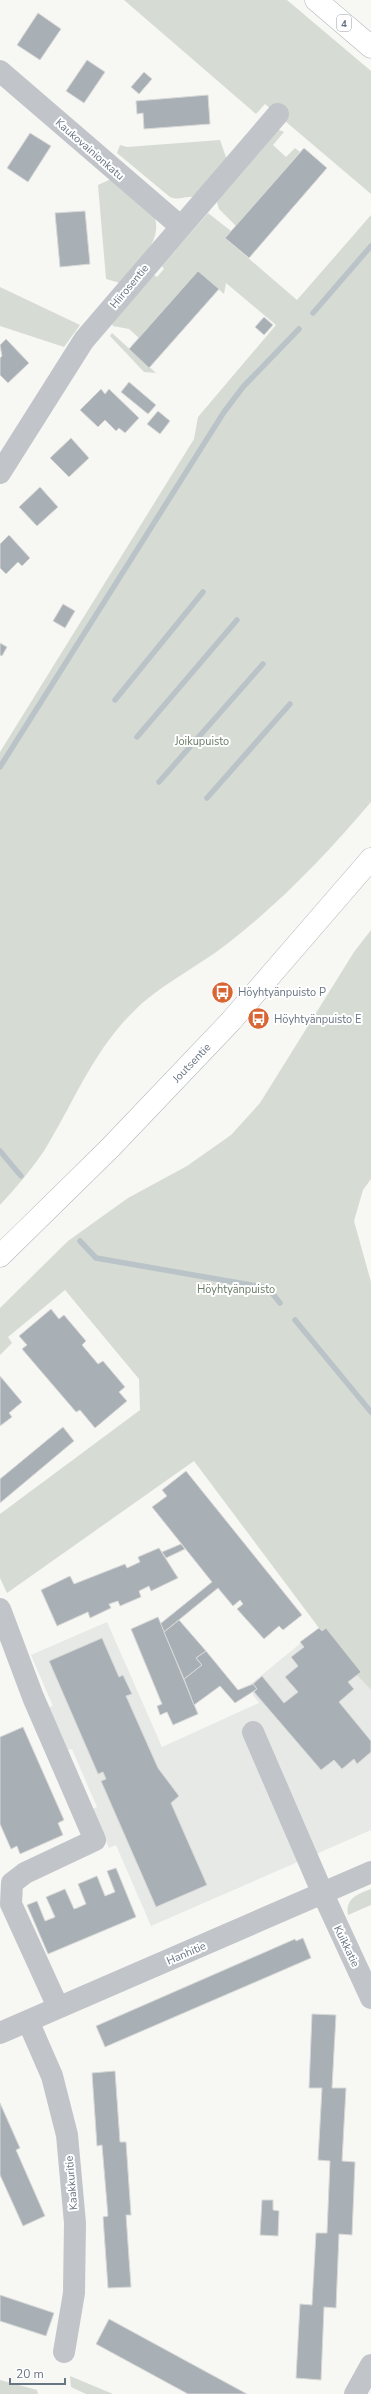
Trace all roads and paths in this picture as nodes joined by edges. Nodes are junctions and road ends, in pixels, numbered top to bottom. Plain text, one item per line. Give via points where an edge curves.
1 (316, 0) edge
2 (371, 47) edge
3 (0, 72) edge
4 (278, 114) dead end
5 (180, 226) junction
6 (0, 473) edge
7 (371, 859) edge
8 (0, 1256) edge
9 (0, 1609) edge
10 (253, 1732) dead end
11 (371, 1872) edge
12 (322, 1894) junction
13 (371, 1998) edge
14 (58, 2007) junction
15 (28, 2021) junction
16 (0, 2033) edge
17 (64, 2352) dead end
18 (371, 2365) edge
19 (355, 2394) edge

1 - 2 main road, 4
3 - 5 street, Kaukovainionkatu
4 - 5 street, Hiirosentie
5 - 6 street, Hiirosentie via 84,340
7 - 8 main road, Joutsentie via 232,1021 110,1148
9 - 14 street via 34,1697 95,1840 25,1873 12,1883 11,1904
10 - 12 street, Kuikkatie
11 - 12 street, Hanhitie
12 - 13 street, Kuikkatie
12 - 14 street, Hanhitie
14 - 15 street, Hanhitie
15 - 16 street, Hanhitie
15 - 17 street, Kaakkuritie via 52,2076 67,2135 75,2223 75,2278
18 - 19 street

